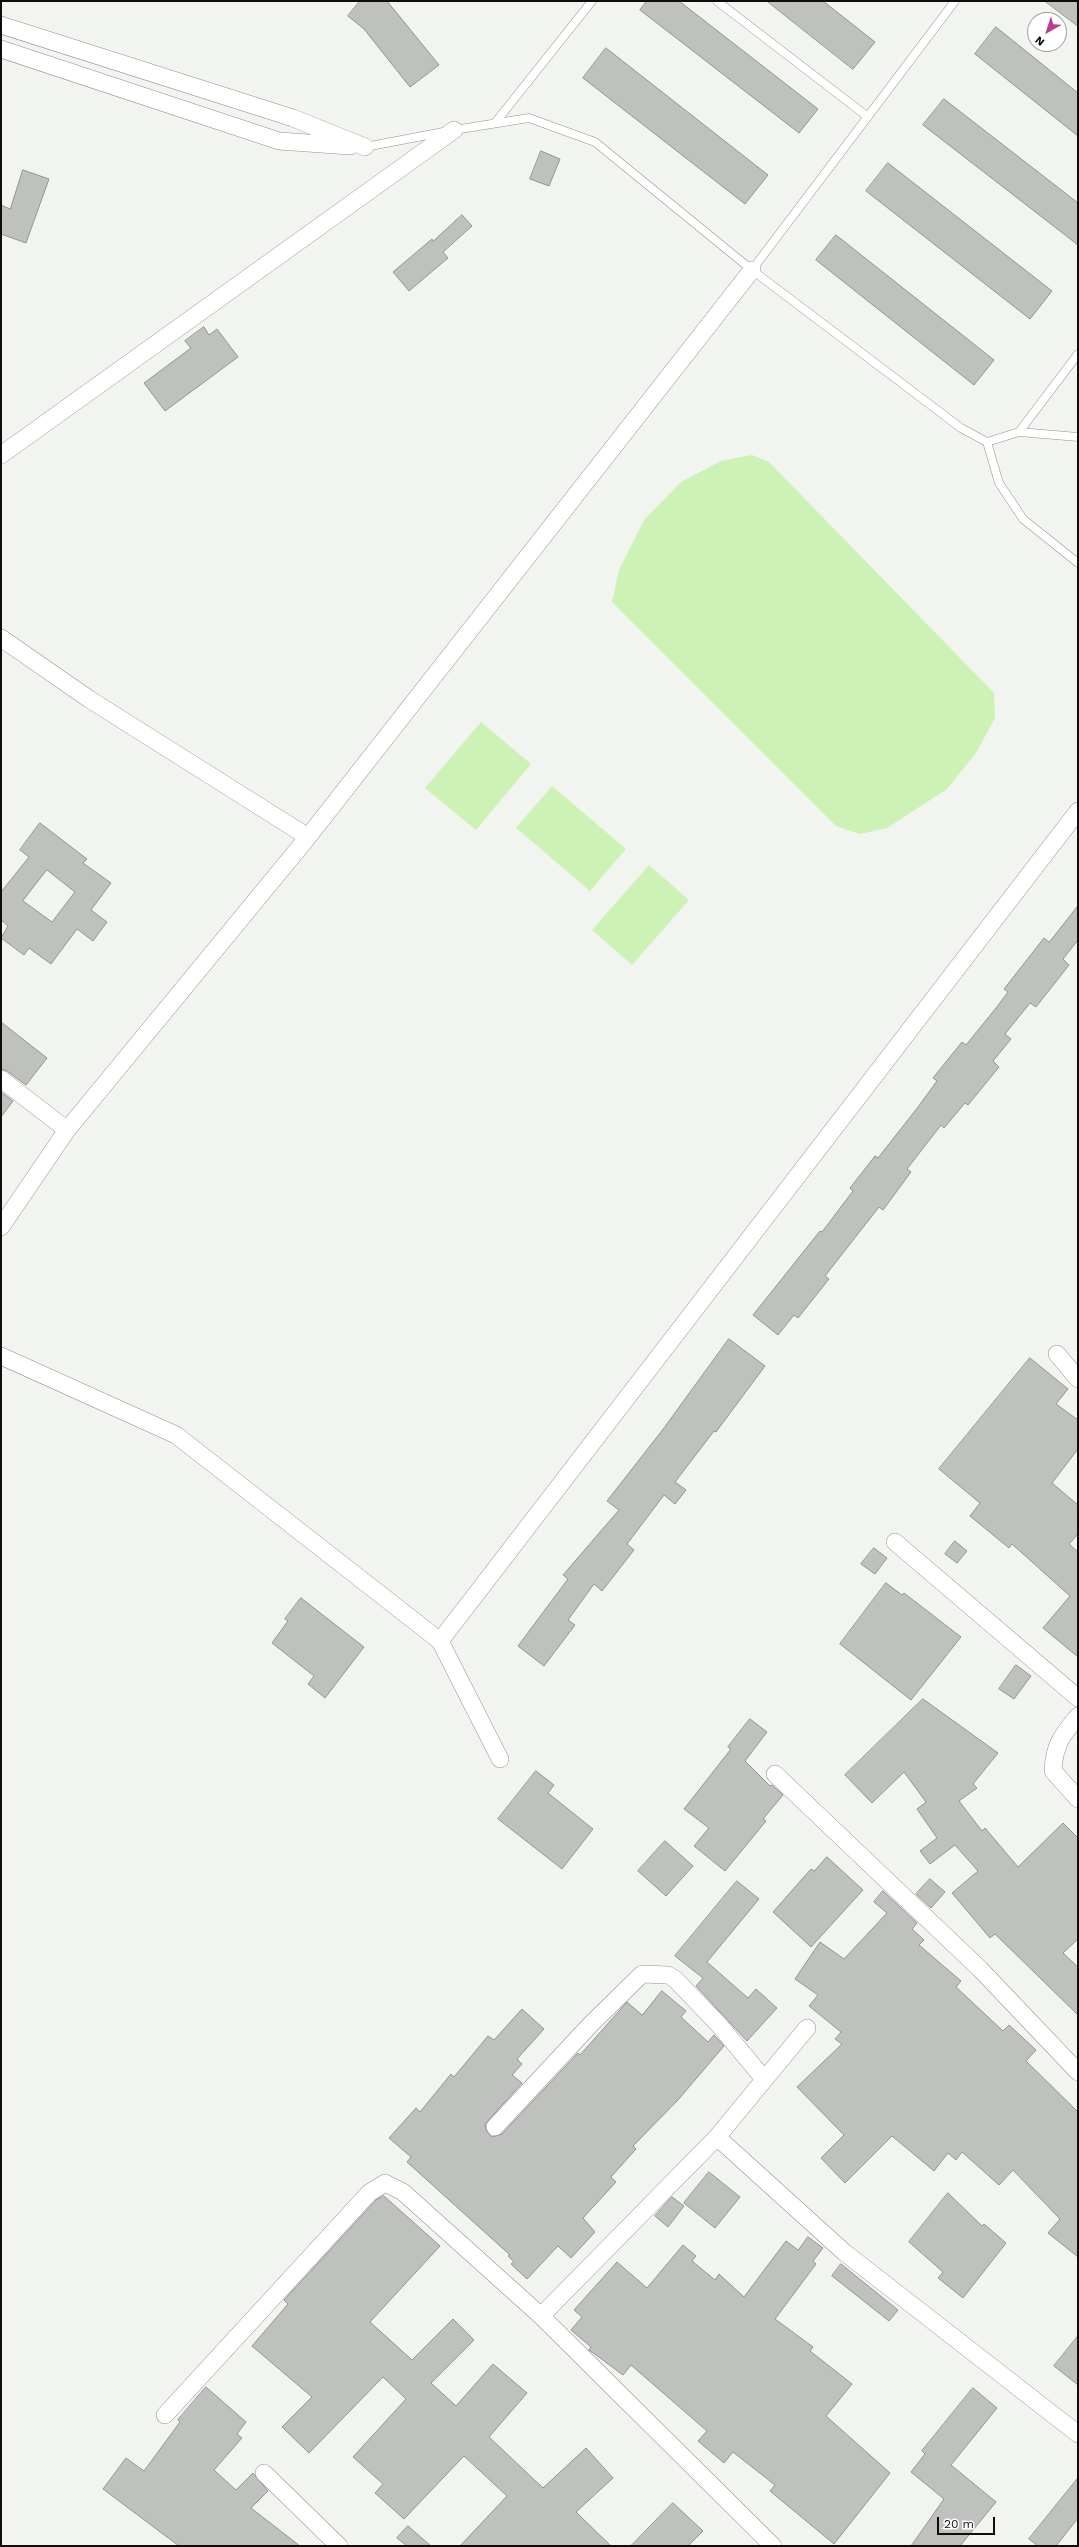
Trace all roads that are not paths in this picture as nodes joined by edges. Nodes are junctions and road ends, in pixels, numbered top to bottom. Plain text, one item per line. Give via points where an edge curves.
1 (592, 1) edge
2 (717, 1) edge
3 (955, 1) edge
4 (1, 25) edge
5 (1, 49) edge
6 (868, 117) junction
7 (495, 124) junction
8 (454, 130) junction
9 (365, 147) junction
10 (752, 270) junction
11 (1078, 354) edge
12 (1019, 432) junction
13 (1078, 437) edge
14 (987, 442) junction
15 (1, 455) edge
16 (1078, 563) edge
17 (1, 638) edge
18 (1078, 811) edge
19 (308, 837) junction
20 (1, 1078) edge
21 (67, 1130) junction
22 (1, 1227) edge
23 (1057, 1354) dead end
24 (1, 1356) edge
25 (1078, 1379) edge
26 (896, 1542) dead end
27 (440, 1641) junction
28 (1078, 1698) edge
29 (1078, 1716) edge
30 (500, 1759) dead end
31 (775, 1774) dead end
32 (1078, 1799) edge
33 (807, 2028) dead end
34 (1078, 2072) edge
35 (764, 2079) junction
36 (495, 2128) dead end
37 (717, 2137) junction
38 (541, 2316) junction
39 (165, 2415) dead end
40 (1078, 2434) edge
41 (264, 2473) dead end
42 (340, 2546) edge
43 (772, 2546) edge

1 - 7 lane
2 - 6 lane
3 - 6 lane
4 - 9 street via 294,118
5 - 9 street via 279,141
6 - 10 lane
7 - 8 lane
7 - 10 lane via 529,118 595,142
8 - 9 lane
8 - 15 street
10 - 14 lane via 961,428
10 - 19 street
11 - 12 lane
12 - 13 lane
12 - 14 lane
14 - 16 lane via 999,483 1022,519
17 - 19 street via 89,699
18 - 27 street
19 - 21 street
20 - 21 street
21 - 22 street
23 - 25 street
24 - 27 street via 176,1436
26 - 28 street
27 - 30 street
29 - 32 street via 1059,1738 1053,1756 1053,1771
31 - 34 street via 980,1969
33 - 35 street
35 - 36 street via 720,2026 675,1979 668,1974 642,1974 591,2024
35 - 37 street
37 - 38 street
37 - 40 street via 844,2252
38 - 39 street via 403,2192 385,2182 369,2193
38 - 43 street
41 - 42 street

